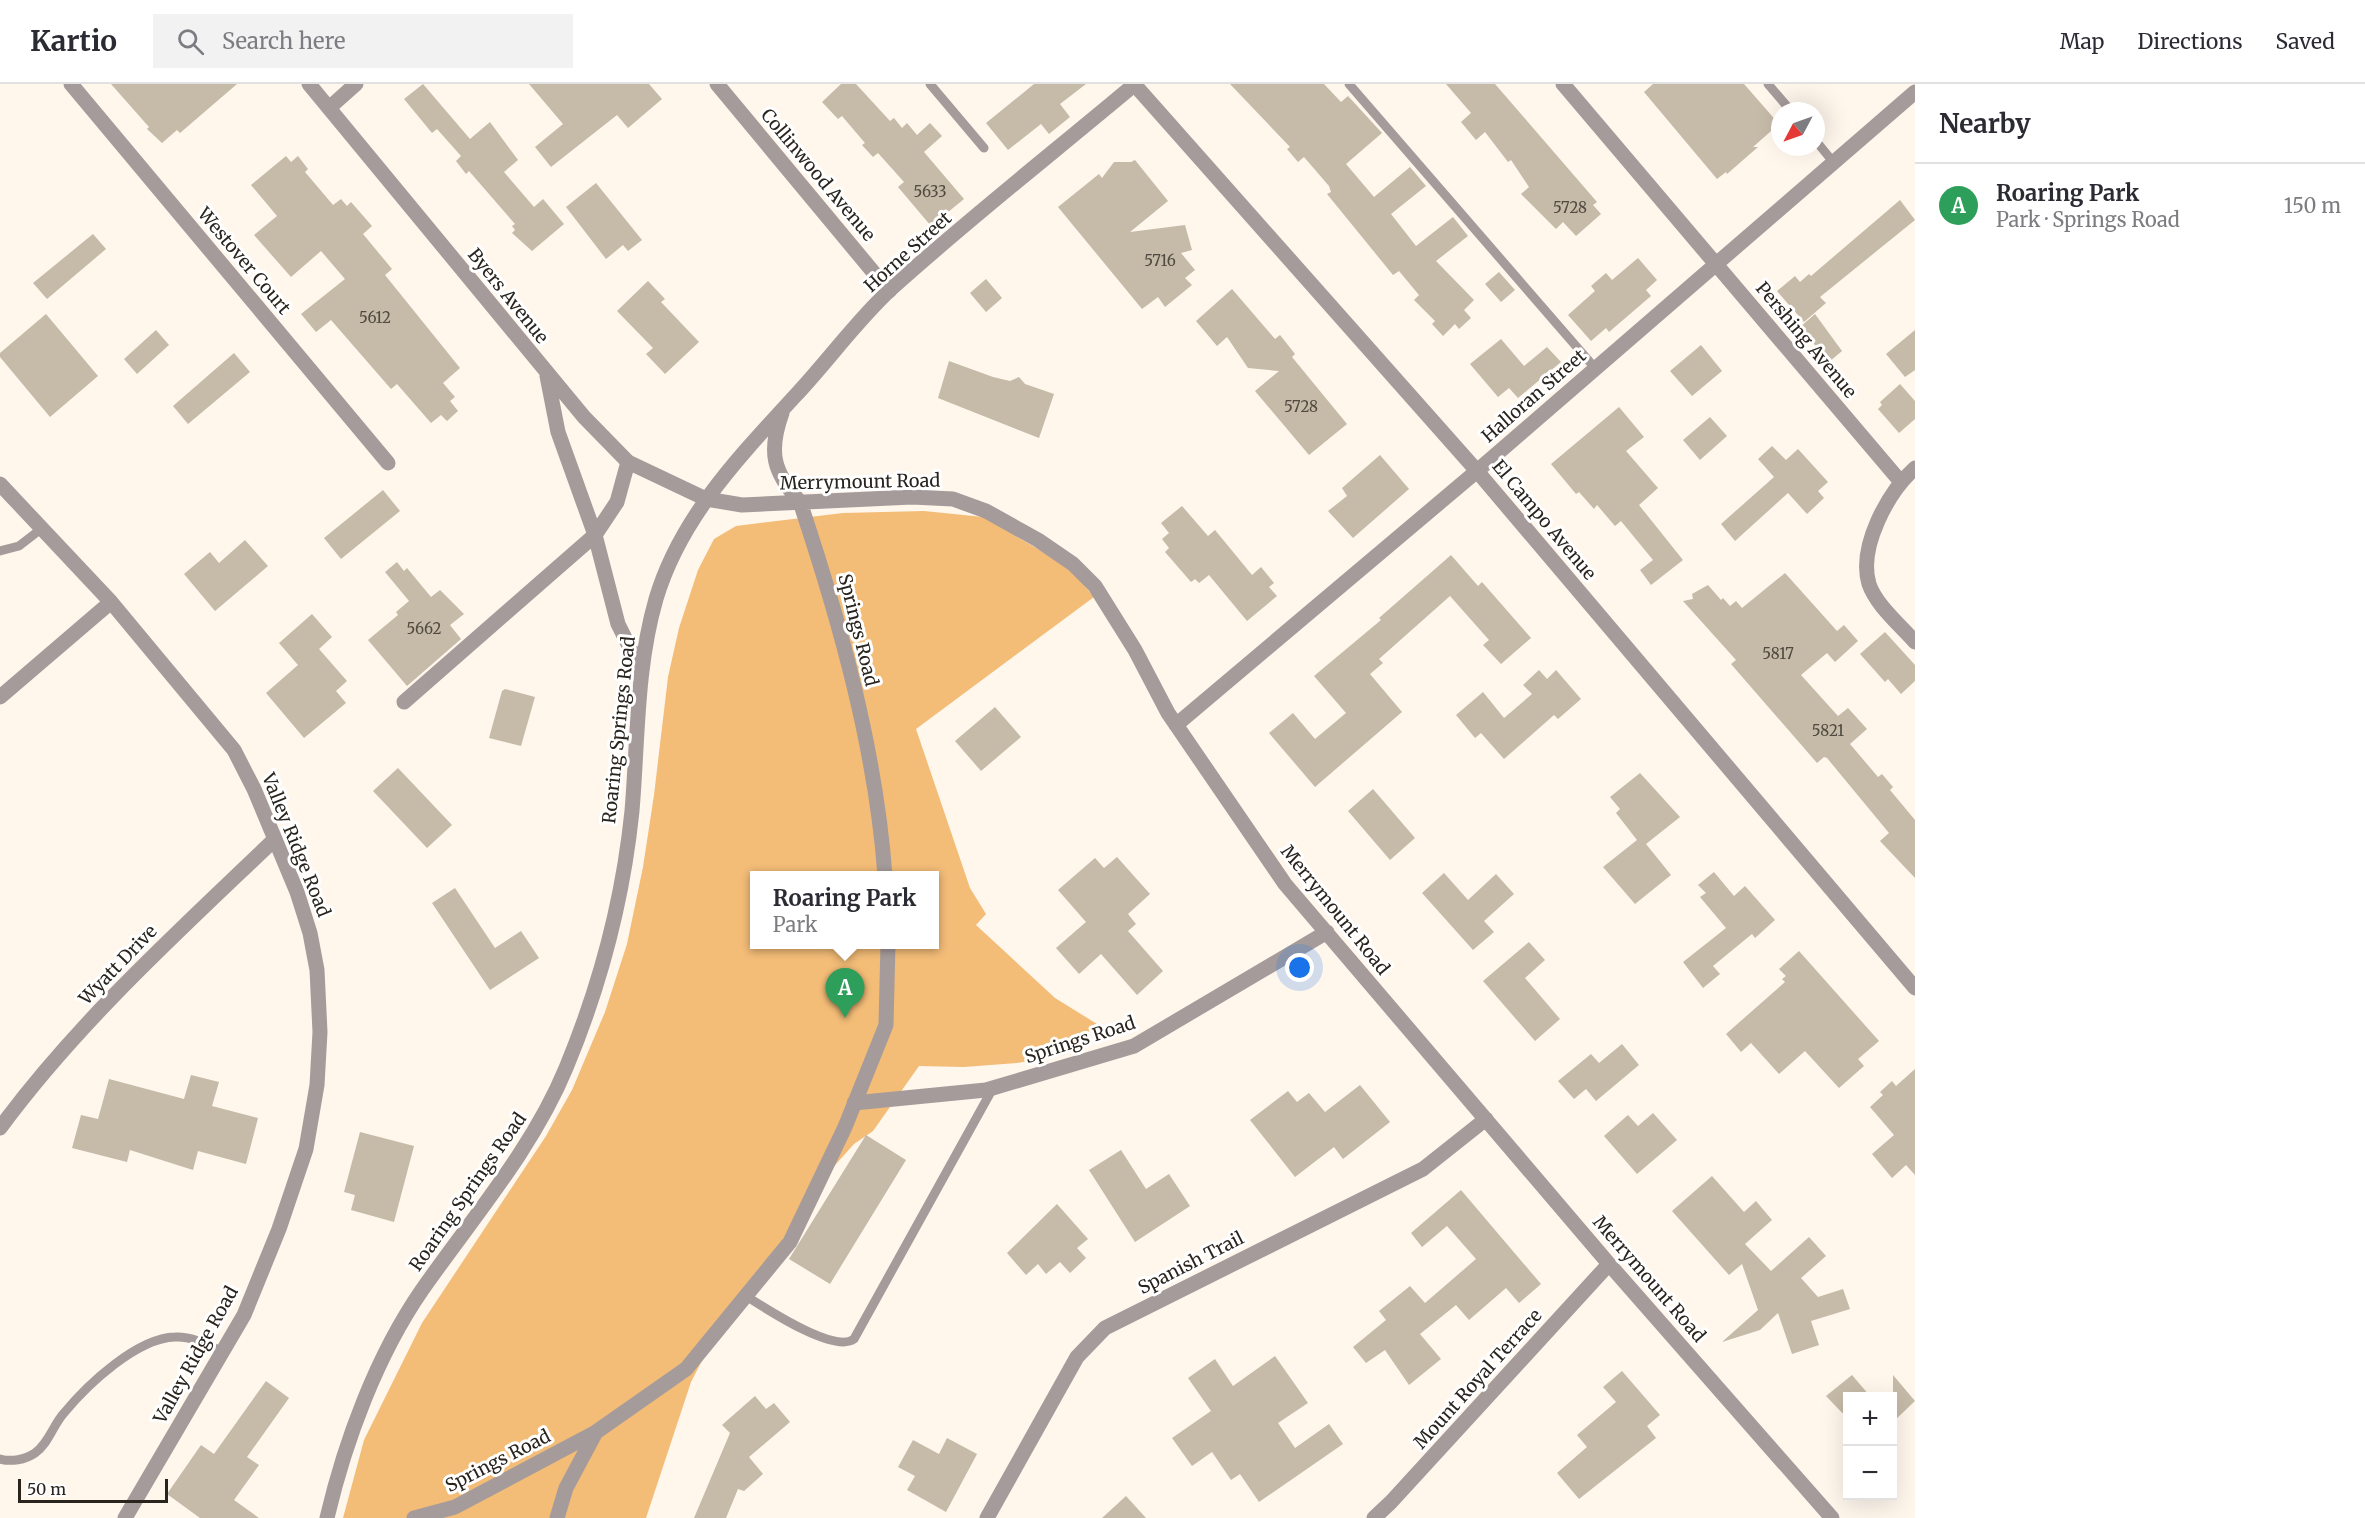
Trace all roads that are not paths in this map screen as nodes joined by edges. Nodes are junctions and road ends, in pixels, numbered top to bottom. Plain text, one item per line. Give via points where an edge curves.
1 (71, 84) edge
2 (309, 84) edge
3 (356, 84) edge
4 (717, 84) edge
5 (930, 84) edge
6 (1134, 84) edge
7 (1348, 84) edge
8 (1563, 84) edge
9 (1768, 84) edge
10 (1915, 92) edge
11 (1783, 102) edge
12 (329, 108) junction
13 (984, 148) dead end
14 (1825, 152) edge
15 (1834, 163) junction
16 (1716, 264) junction
17 (889, 291) junction
18 (1596, 368) junction
19 (547, 373) junction
20 (784, 408) junction
21 (628, 462) junction
22 (388, 463) dead end
23 (1915, 468) edge
24 (1477, 471) junction
25 (1900, 481) junction
26 (0, 484) edge
27 (706, 499) junction
28 (800, 502) junction
29 (40, 529) junction
30 (595, 535) junction
31 (0, 551) edge
32 (111, 602) junction
33 (1915, 642) edge
34 (641, 670) junction
35 (0, 697) edge
36 (404, 702) dead end
37 (1176, 725) junction
38 (275, 839) junction
39 (884, 871) edge
40 (1327, 932) junction
41 (888, 949) edge
42 (1915, 988) edge
43 (993, 1088) junction
44 (854, 1103) junction
45 (1486, 1119) junction
46 (0, 1128) edge
47 (1610, 1264) junction
48 (746, 1296) junction
49 (223, 1352) junction
50 (596, 1432) junction
51 (0, 1459) edge
52 (125, 1518) edge
53 (327, 1518) edge
54 (414, 1518) edge
55 (557, 1518) edge
56 (987, 1518) edge
57 (1374, 1518) edge
58 (1832, 1518) edge

1 - 22 street, Westover Court
2 - 12 street, Byers Avenue
3 - 12 street
4 - 17 street, Collinwood Avenue
5 - 13 lane
6 - 17 street, Horne Street
6 - 24 street, El Campo Avenue
7 - 18 lane
8 - 16 street, Pershing Avenue
9 - 11 lane
10 - 15 street, Halloran Street
12 - 19 street, Byers Avenue
14 - 15 lane
15 - 16 street, Halloran Street
16 - 18 street, Halloran Street
16 - 25 street, Pershing Avenue
17 - 20 street, Horne Street
18 - 24 street, Halloran Street
19 - 21 street, Byers Avenue
19 - 30 street via 558,432
20 - 27 street, Horne Street
20 - 28 street, Springs Road via 773,454 778,471
21 - 27 street, Byers Avenue
21 - 30 street via 617,501
23 - 25 street
24 - 37 street, Halloran Street
24 - 42 street, El Campo Avenue
25 - 33 street via 1866,550 1869,584
26 - 29 street, Valley Ridge Road
27 - 28 street, Merrymount Road via 742,505
27 - 34 street, Roaring Springs Road via 674,551 657,596
28 - 37 street, Merrymount Road via 953,499 986,511 1038,540 1073,564 1095,586
28 - 39 street, Springs Road via 830,591 852,678
29 - 31 lane via 19,546
29 - 32 street, Valley Ridge Road
30 - 34 street via 618,624
30 - 36 street
32 - 35 street
32 - 38 street, Valley Ridge Road via 234,750
34 - 53 street, Roaring Springs Road via 631,815 617,905 608,949 584,1022 539,1127 420,1293 387,1352 345,1449
37 - 40 street, Merrymount Road via 1285,884
38 - 46 street, Wyatt Drive via 125,983 27,1091
38 - 49 street, Valley Ridge Road via 310,933 317,970 320,1032 316,1085 306,1149 279,1229 244,1315
40 - 43 street, Springs Road via 1134,1047
40 - 45 street, Merrymount Road
41 - 44 street, Springs Road via 886,1025
43 - 44 street, Springs Road
43 - 48 lane via 854,1339 838,1343 791,1324
44 - 48 street, Springs Road via 790,1242
45 - 47 street, Merrymount Road
45 - 56 street, Spanish Trail via 1423,1169 1105,1328 1077,1357
47 - 57 street, Mount Royal Terrace
47 - 58 street, Merrymount Road
48 - 50 street, Springs Road via 686,1369
49 - 51 lane via 199,1340 177,1336 153,1340 93,1381 33,1455 10,1462
49 - 52 street, Valley Ridge Road
50 - 54 street, Springs Road via 455,1507
50 - 55 street, Springs Road via 566,1488

